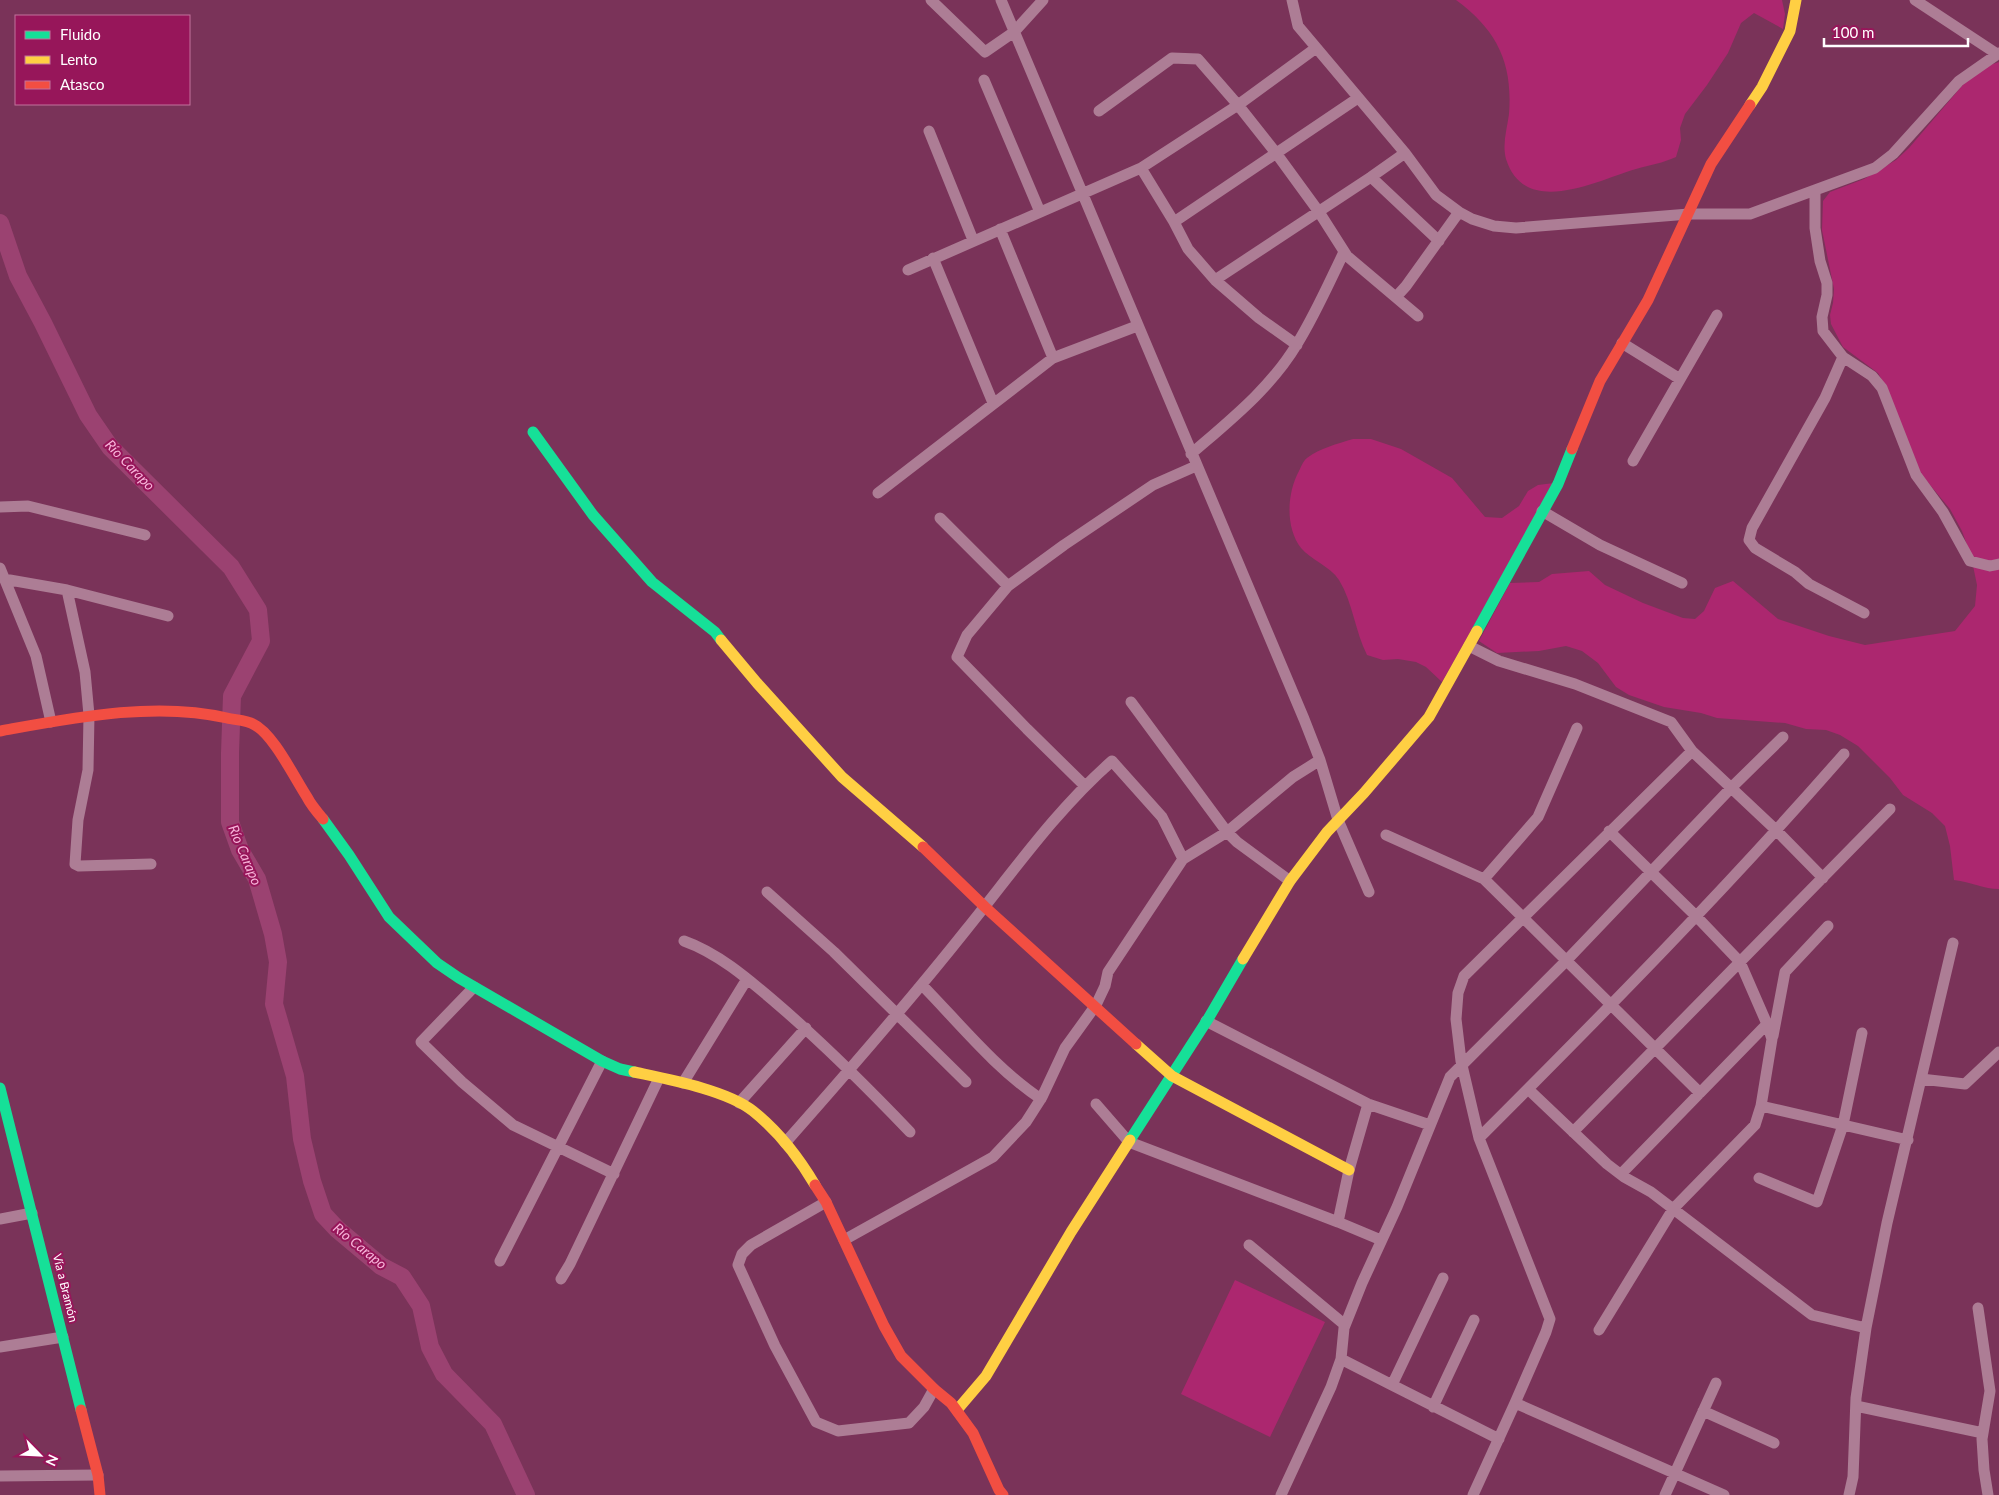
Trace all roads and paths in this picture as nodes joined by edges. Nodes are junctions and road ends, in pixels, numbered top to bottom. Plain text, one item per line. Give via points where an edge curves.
1 (931, 0) edge
2 (1001, 0) edge
3 (1043, 0) edge
4 (1292, 0) edge
5 (1796, 0) edge
6 (1915, 0) edge
7 (1014, 32) junction
8 (1316, 48) junction
9 (1998, 54) edge
10 (984, 80) dead end
11 (1358, 98) junction
12 (1238, 105) junction
13 (1099, 111) dead end
14 (929, 131) dead end
15 (1276, 153) junction
16 (1404, 153) junction
17 (1141, 168) junction
18 (1372, 178) junction
19 (1815, 190) junction
20 (1082, 194) junction
21 (1040, 212) junction
22 (1319, 212) junction
23 (1459, 212) junction
24 (1689, 214) junction
25 (1174, 222) junction
26 (1000, 229) junction
27 (973, 240) junction
28 (1439, 241) junction
29 (1344, 252) junction
30 (934, 258) junction
31 (908, 270) dead end
32 (1216, 280) junction
33 (1396, 297) junction
34 (1717, 315) dead end
35 (1418, 316) dead end
36 (1137, 326) junction
37 (1622, 343) junction
38 (1297, 345) junction
39 (1843, 357) junction
40 (1053, 358) junction
41 (1680, 379) junction
42 (993, 403) junction
43 (533, 432) dead end
44 (1191, 454) junction
45 (1634, 461) dead end
46 (1196, 466) junction
47 (878, 493) dead end
48 (0, 507) edge
49 (1542, 511) junction
50 (940, 518) dead end
51 (145, 535) dead end
52 (1999, 564) edge
53 (2, 574) edge
54 (1682, 582) dead end
55 (1008, 586) junction
56 (67, 590) junction
57 (1864, 613) dead end
58 (168, 616) dead end
59 (1469, 646) junction
60 (1131, 702) dead end
61 (89, 715) junction
62 (51, 722) junction
63 (1577, 728) dead end
64 (0, 732) edge
65 (1783, 737) dead end
66 (1692, 751) junction
67 (1844, 754) dead end
68 (1320, 760) junction
69 (1084, 785) junction
70 (1731, 788) junction
71 (1890, 809) dead end
72 (1338, 820) junction
73 (1609, 831) junction
74 (1777, 831) junction
75 (1227, 832) junction
76 (1386, 835) dead end
77 (1183, 859) junction
78 (151, 864) dead end
79 (1651, 872) junction
80 (1823, 878) junction
81 (1484, 880) junction
82 (1290, 881) junction
83 (767, 892) dead end
84 (1369, 892) dead end
85 (985, 906) junction
86 (1696, 916) junction
87 (1523, 919) junction
88 (1828, 926) dead end
89 (684, 941) dead end
90 (1953, 943) dead end
91 (1566, 961) junction
92 (1740, 962) junction
93 (747, 979) junction
94 (922, 985) junction
95 (474, 987) junction
96 (1096, 1005) junction
97 (1611, 1006) junction
98 (898, 1014) junction
99 (1206, 1021) junction
100 (1768, 1024) junction
101 (806, 1028) junction
102 (1862, 1033) dead end
103 (1772, 1039) junction
104 (1655, 1049) junction
105 (1999, 1052) edge
106 (602, 1061) junction
107 (1462, 1066) junction
108 (851, 1070) junction
109 (1172, 1076) junction
110 (659, 1078) junction
111 (1921, 1079) junction
112 (966, 1082) dead end
113 (683, 1083) junction
114 (1528, 1089) junction
115 (1, 1093) edge
116 (1700, 1094) junction
117 (1041, 1099) junction
118 (739, 1102) junction
119 (1096, 1104) dead end
120 (1368, 1104) junction
121 (1761, 1106) junction
122 (1430, 1125) junction
123 (1843, 1125) junction
124 (910, 1132) dead end
125 (1573, 1132) junction
126 (1479, 1138) junction
127 (1908, 1140) junction
128 (1129, 1142) junction
129 (784, 1143) junction
130 (557, 1147) junction
131 (1349, 1170) junction
132 (614, 1174) junction
133 (1621, 1174) junction
134 (1759, 1178) dead end
135 (826, 1202) junction
136 (1674, 1209) junction
137 (32, 1213) junction
138 (0, 1219) edge
139 (1338, 1222) junction
140 (844, 1240) junction
141 (1382, 1240) junction
142 (1249, 1245) dead end
143 (500, 1261) dead end
144 (1443, 1278) dead end
145 (561, 1279) dead end
146 (1978, 1308) dead end
147 (1474, 1320) dead end
148 (1346, 1325) junction
149 (1866, 1328) junction
150 (1599, 1330) dead end
151 (63, 1337) junction
152 (0, 1347) edge
153 (1341, 1359) junction
154 (1716, 1383) dead end
155 (1392, 1385) junction
156 (934, 1389) junction
157 (1516, 1403) junction
158 (1856, 1406) junction
159 (1433, 1407) junction
160 (957, 1410) junction
161 (1703, 1410) junction
162 (1983, 1433) junction
163 (1499, 1439) junction
164 (1774, 1443) dead end
165 (1675, 1472) junction
166 (98, 1475) junction
167 (0, 1476) edge
168 (1000, 1493) edge
169 (100, 1495) edge
170 (1281, 1495) edge
171 (1473, 1495) edge
172 (1665, 1495) edge
173 (1724, 1495) edge
174 (1849, 1495) edge
175 (1988, 1495) edge

1 - 7 street via 986,52
2 - 7 street
3 - 7 street
4 - 8 street via 1298,26
5 - 24 street via 1790,31 1762,87 1711,164
6 - 9 street
7 - 20 street
8 - 11 street
8 - 12 street
9 - 19 street via 1959,81 1893,154 1875,168
10 - 21 street
11 - 15 street
11 - 16 street
12 - 13 street via 1198,59 1172,58
12 - 15 street
12 - 17 street
14 - 27 street
15 - 22 street
15 - 25 street
16 - 18 street
16 - 23 street via 1436,195
17 - 20 street
17 - 25 street
18 - 22 street
18 - 28 street
19 - 24 street via 1750,214
19 - 39 street via 1815,228 1827,283 1823,331
20 - 21 street
20 - 36 street
21 - 26 street
22 - 29 street
22 - 32 street
23 - 24 street via 1494,226 1516,228
23 - 28 street
24 - 37 street via 1648,300
25 - 32 street via 1188,249
26 - 27 street
26 - 40 street
27 - 30 street
28 - 33 street
29 - 33 street
29 - 38 street
30 - 31 street
30 - 42 street
32 - 38 street via 1259,318
33 - 35 street
34 - 41 street
36 - 40 street
36 - 44 street
37 - 41 street
37 - 49 street via 1600,382 1558,484
38 - 44 street via 1249,404
39 - 52 street via 1872,376 1882,388 1916,475 1944,512 1970,561 1990,566
39 - 57 street via 1825,398 1752,528 1749,540 1755,548 1809,584
40 - 42 street
41 - 45 street
42 - 47 street
43 - 85 street via 594,515 652,582 715,632 842,777
44 - 46 street
46 - 55 street via 1153,485
46 - 68 street
48 - 51 street via 28,506
49 - 54 street via 1600,545
49 - 59 street
50 - 55 street
53 - 56 street
53 - 62 street via 36,656
55 - 69 street via 967,635 957,657
56 - 58 street
56 - 61 street via 85,672
59 - 66 street via 1499,661 1575,684 1671,722
59 - 72 street via 1428,717
60 - 75 street
61 - 62 street
61 - 78 street via 88,770 79,810 75,864
61 - 95 street via 183,711 254,724 285,760 306,798 349,855 389,917 437,963
62 - 64 street
63 - 81 street via 1538,817
65 - 70 street
66 - 70 street
66 - 73 street
67 - 74 street
68 - 72 street
68 - 75 street via 1293,777
69 - 77 street via 1112,761 1162,817
69 - 85 street
70 - 74 street
70 - 79 street
71 - 80 street
72 - 82 street
72 - 84 street
73 - 79 street
73 - 87 street
74 - 80 street
74 - 86 street
75 - 77 street
75 - 82 street
76 - 81 street
77 - 96 street via 1108,972
79 - 86 street
79 - 91 street
80 - 92 street
81 - 87 street
82 - 99 street
83 - 98 street
85 - 94 street
85 - 96 street
86 - 92 street
86 - 97 street
87 - 91 street
87 - 107 street via 1464,976 1458,993 1456,1019
88 - 103 street via 1785,972
89 - 93 street
90 - 111 street
91 - 97 street
91 - 107 street
92 - 100 street
92 - 104 street
93 - 101 street
93 - 113 street
94 - 98 street
94 - 117 street via 997,1062
95 - 106 street
95 - 130 street via 421,1042 512,1125
96 - 109 street
96 - 117 street via 1066,1048
97 - 104 street
97 - 114 street
98 - 108 street
98 - 112 street
99 - 109 street
99 - 120 street
100 - 103 street
100 - 116 street
101 - 108 street
101 - 118 street
102 - 123 street
103 - 121 street
104 - 116 street
104 - 125 street
105 - 111 street via 1964,1084
106 - 110 street via 620,1069
106 - 130 street
107 - 122 street via 1450,1077
107 - 126 street
108 - 124 street
108 - 129 street
109 - 128 street
109 - 131 street
110 - 113 street
110 - 132 street
111 - 127 street
113 - 118 street
114 - 125 street
114 - 126 street
115 - 137 street, Vía a Bramón
116 - 133 street
117 - 140 street via 1026,1122 993,1157
118 - 129 street via 753,1111
119 - 128 street
120 - 122 street
120 - 131 street
121 - 123 street
121 - 136 street via 1755,1126
122 - 141 street
123 - 127 street
123 - 134 street via 1817,1202
125 - 133 street
126 - 157 street via 1550,1319
127 - 149 street
128 - 139 street
128 - 160 street via 1071,1232 986,1376
129 - 135 street via 802,1162
130 - 132 street
130 - 143 street
131 - 139 street
132 - 145 street
133 - 136 street
135 - 140 street
135 - 156 street via 751,1245 742,1254 738,1265 775,1346 816,1422 838,1431 909,1423 924,1407
136 - 149 street via 1812,1315
136 - 150 street
137 - 138 street
137 - 151 street, Vía a Bramón
139 - 141 street
140 - 156 street via 901,1356
141 - 148 street
142 - 148 street
144 - 155 street
146 - 162 street via 1990,1391
147 - 159 street
148 - 153 street
149 - 158 street
151 - 152 street
151 - 166 street, Vía a Bramón
153 - 155 street
153 - 170 street
154 - 161 street
155 - 159 street
156 - 160 street
157 - 163 street
157 - 165 street
158 - 162 street
158 - 174 street via 1853,1477
159 - 163 street
160 - 168 street via 973,1433
161 - 164 street
161 - 165 street
162 - 175 street
163 - 171 street
165 - 172 street
165 - 173 street
166 - 167 street
166 - 169 street, Vía a Bramón

